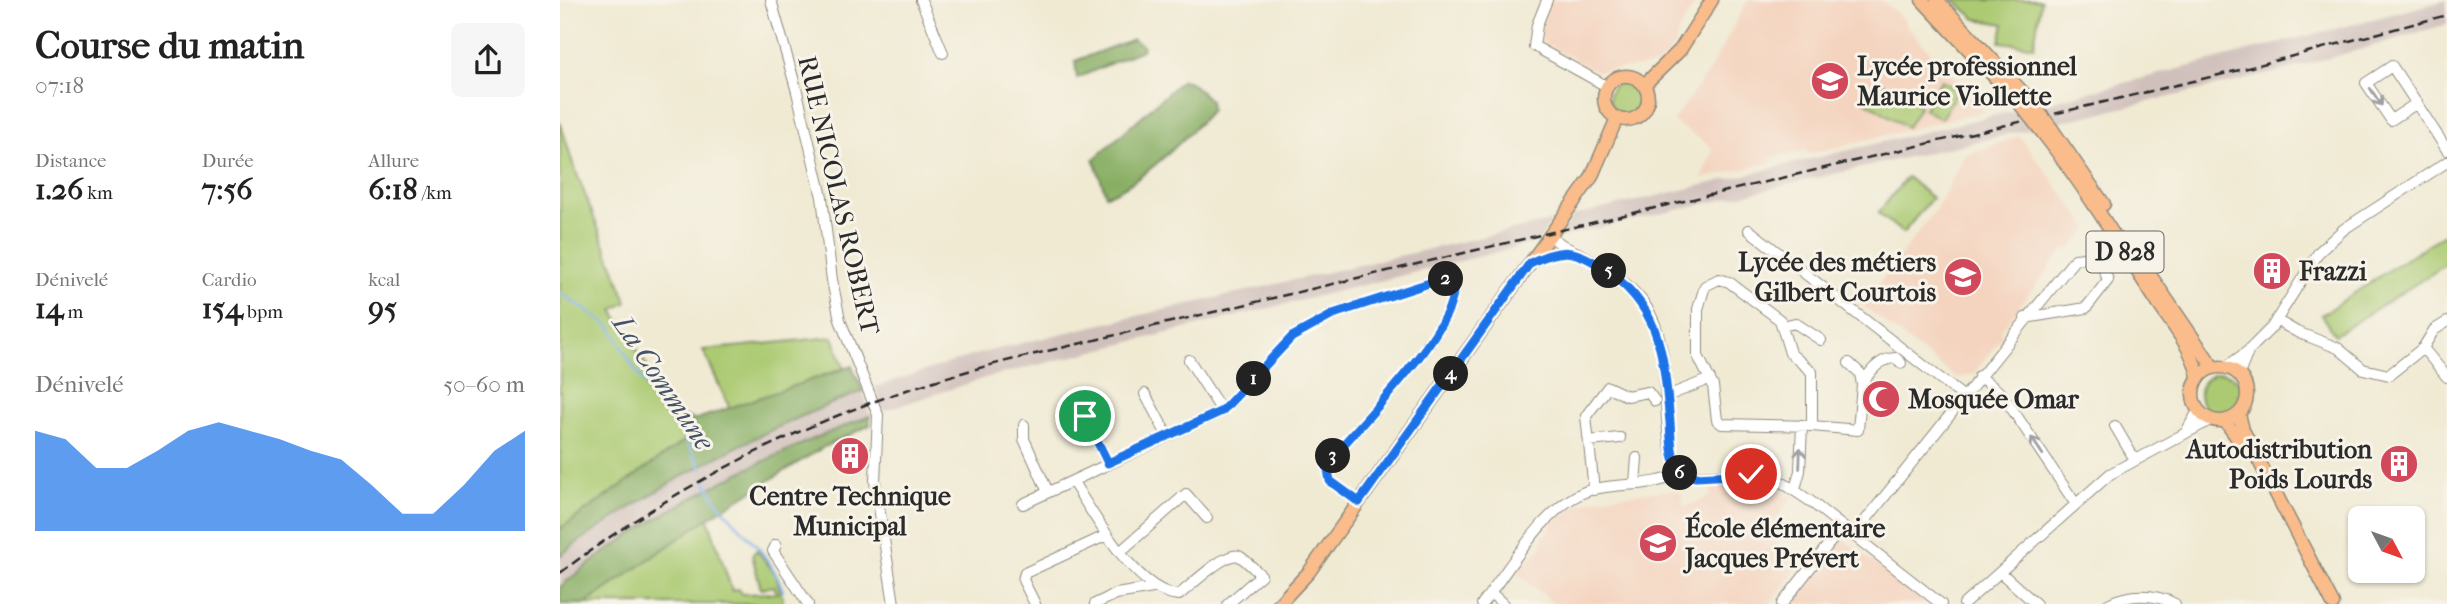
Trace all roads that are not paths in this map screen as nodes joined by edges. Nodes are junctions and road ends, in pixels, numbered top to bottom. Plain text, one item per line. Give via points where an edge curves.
1 (771, 0) edge
2 (921, 0) edge
3 (1548, 0) edge
4 (1712, 0) edge
5 (1922, 0) edge
6 (1937, 0) edge
7 (943, 53) dead end
8 (1644, 85) junction
9 (1608, 87) junction
10 (2025, 102) junction
11 (2417, 103) junction
12 (1617, 118) junction
13 (2047, 130) junction
14 (2447, 150) edge
15 (2447, 162) edge
16 (1749, 230) dead end
17 (1550, 235) junction
18 (1540, 249) junction
19 (1566, 249) junction
20 (1530, 263) junction
21 (2278, 317) junction
22 (2025, 318) junction
23 (2447, 322) edge
24 (1782, 326) junction
25 (1821, 340) dead end
26 (2423, 348) junction
27 (2248, 351) junction
28 (1189, 360) dead end
29 (1849, 363) dead end
30 (1901, 363) dead end
31 (2219, 367) junction
32 (2239, 374) junction
33 (1979, 376) junction
34 (2198, 377) junction
35 (2447, 377) edge
36 (1710, 379) junction
37 (1861, 386) junction
38 (1145, 394) dead end
39 (1667, 396) junction
40 (1964, 397) junction
41 (1655, 401) dead end
42 (1089, 404) dead end
43 (1222, 411) junction
44 (2198, 411) junction
45 (2239, 414) junction
46 (2210, 420) junction
47 (2225, 421) junction
48 (1024, 425) dead end
49 (1807, 426) junction
50 (2115, 426) dead end
51 (2186, 432) junction
52 (1167, 435) junction
53 (1620, 438) dead end
54 (1589, 441) junction
55 (1637, 458) dead end
56 (2135, 460) junction
57 (1108, 463) junction
58 (1680, 474) junction
59 (1073, 482) junction
60 (1635, 484) junction
61 (1795, 489) junction
62 (1594, 490) junction
63 (1048, 492) junction
64 (1359, 502) junction
65 (2075, 503) junction
66 (1023, 504) dead end
67 (1207, 518) dead end
68 (1842, 527) junction
69 (1107, 535) junction
70 (1853, 536) junction
71 (776, 545) dead end
72 (1121, 551) junction
73 (2001, 573) junction
74 (1153, 588) junction
75 (1490, 593) junction
76 (808, 604) edge
77 (894, 604) edge
78 (1035, 604) edge
79 (1095, 604) edge
80 (1228, 604) edge
81 (1279, 604) edge
82 (1482, 604) edge
83 (1503, 604) edge
84 (1782, 604) edge
85 (1941, 604) edge
86 (1964, 604) edge
87 (2036, 604) edge
88 (2108, 604) edge
89 (2175, 604) edge
90 (2323, 604) edge
91 (2333, 604) edge

1 - 77 street, RUE NICOLAS ROBERT via 822,197 840,320 878,415 875,481
2 - 7 street
3 - 9 street via 1534,47
4 - 8 main road via 1680,50
5 - 10 main road, D 828
6 - 10 main road, D 828
8 - 9 main road via 1622,77
8 - 12 main road via 1648,99 1642,113 1630,120
9 - 12 main road via 1605,104
10 - 13 main road, D 828, bridge
11 -> 11 street via 2392,66 2367,83 2391,120
11 - 14 street
12 - 17 main road via 1595,172
13 - 31 main road, D 828
13 - 34 main road, D 828 via 2196,363
15 - 21 street via 2344,229 2319,252
16 - 40 street
17 - 18 main road
17 - 19 street
18 - 19 street
18 - 20 main road
19 - 20 street
19 - 39 street via 1615,275 1644,305 1659,340
20 - 64 main road
21 - 26 street via 2297,332 2338,348 2363,369 2389,375
21 - 27 street
22 - 22 street via 2074,259 2093,257 2102,265 2108,279 2086,308
22 - 33 street
23 - 26 street via 2434,330
24 - 25 street via 1796,323
24 - 36 street via 1769,310 1729,282 1712,280 1698,309 1698,356
24 - 49 street via 1790,353 1812,372
26 - 35 street
27 - 31 street
27 - 32 street
28 - 43 street
29 - 37 street via 1860,373
30 - 37 street via 1896,358 1885,361
31 - 32 main road
31 - 34 main road
32 - 45 main road via 2247,398
33 - 40 street
65 -> 33 street via 2002,394
34 - 44 main road via 2193,398
36 - 39 street
36 - 49 street via 1714,414 1722,424
37 - 49 street via 1858,430
38 - 52 street
39 - 58 street
40 - 70 street
41 - 54 street via 1648,392 1627,396 1608,387 1586,416
42 - 57 street via 1085,416
43 - 52 street
43 - 64 street via 1292,337 1336,313 1445,278 1452,282 1447,312 1427,346 1327,464 1330,481
44 - 46 main road
44 - 51 street
45 - 47 main road
45 - 91 main road via 2243,430
46 - 47 main road
46 - 51 street
47 - 90 main road via 2236,433
48 - 63 street via 1024,439
61 -> 49 street
50 - 56 street
51 - 56 street
52 - 57 street
53 - 54 street
54 - 62 street
55 - 60 street
56 - 65 street
57 - 59 street
58 - 60 street via 1670,480
58 - 61 street via 1751,474
59 - 63 street
59 - 69 street
60 - 62 street
61 - 68 street
62 - 75 street via 1551,515
63 - 66 street
64 - 81 main road via 1309,572
65 - 73 street
67 - 72 street via 1186,494
68 - 70 street
68 - 84 street
69 - 72 street
69 - 78 street via 1025,573 1023,580
70 - 85 street
71 - 76 street via 773,551
72 - 74 street
73 - 86 street
73 - 87 street
74 - 79 street via 1116,594
74 - 80 street via 1179,595 1226,557 1236,555 1261,575
75 - 82 street
75 - 83 street
88 - 89 street via 2137,596

